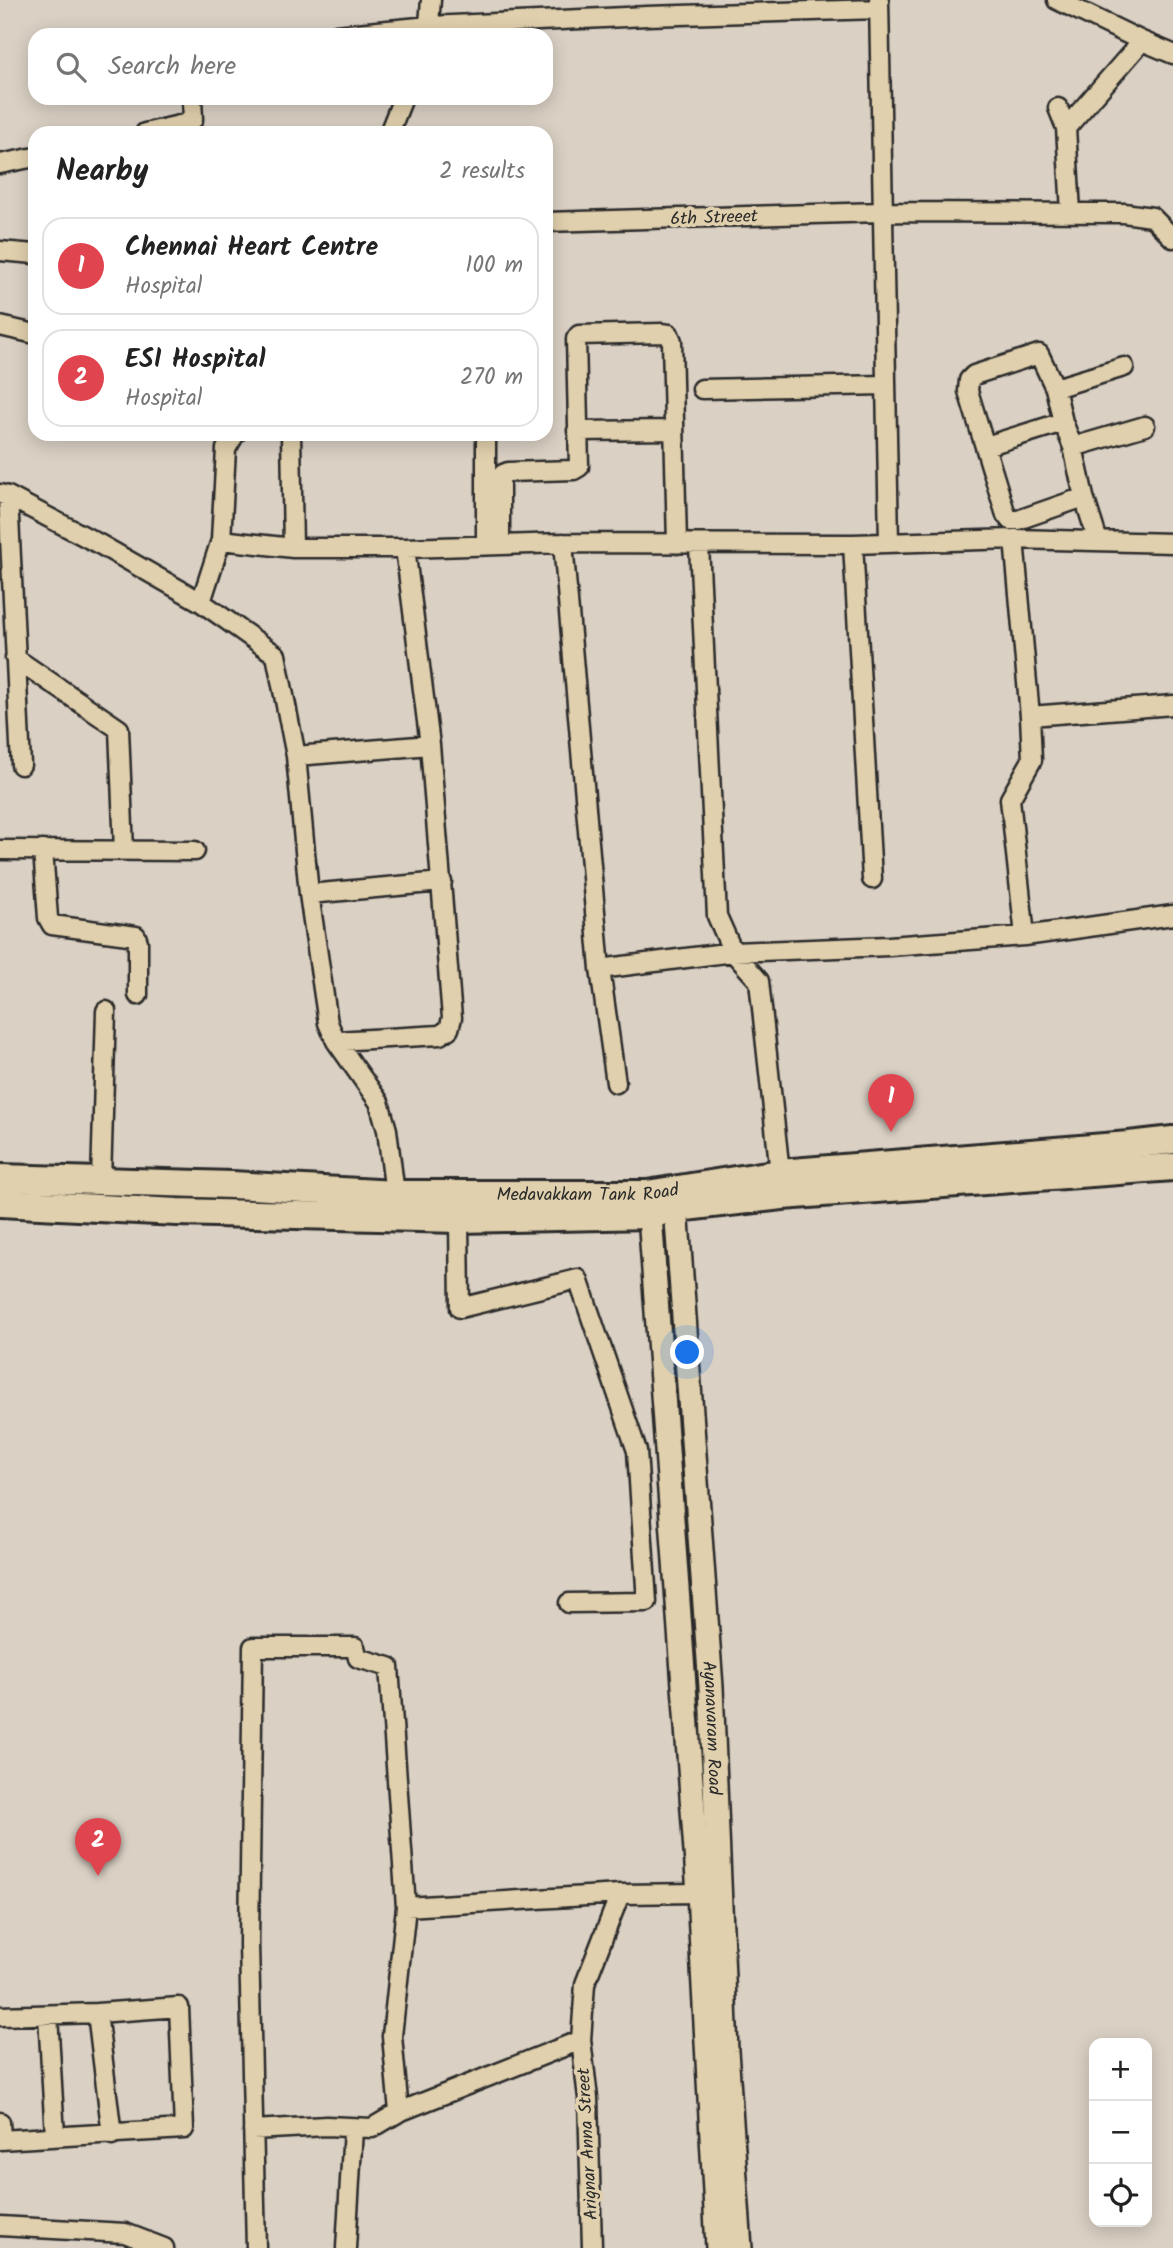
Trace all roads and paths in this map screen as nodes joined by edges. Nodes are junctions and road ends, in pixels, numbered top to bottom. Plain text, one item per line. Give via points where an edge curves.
1 (431, 0) edge
2 (1057, 0) edge
3 (879, 4) edge
4 (647, 8) edge
5 (429, 28) edge
6 (457, 28) edge
7 (1142, 41) junction
8 (1173, 54) edge
9 (192, 105) edge
10 (400, 105) edge
11 (1058, 108) dead end
12 (187, 126) edge
13 (392, 126) edge
14 (1066, 128) junction
15 (28, 158) edge
16 (0, 164) edge
17 (881, 212) junction
18 (1071, 212) junction
19 (553, 222) edge
20 (1173, 238) edge
21 (0, 251) edge
22 (28, 253) edge
23 (0, 326) edge
24 (28, 332) edge
25 (1124, 367) dead end
26 (885, 385) junction
27 (1055, 388) junction
28 (702, 389) dead end
29 (1062, 422) junction
30 (1145, 426) dead end
31 (577, 430) junction
32 (674, 430) junction
33 (231, 441) edge
34 (291, 441) edge
35 (486, 441) edge
36 (986, 446) junction
37 (1073, 447) junction
38 (4, 495) edge
39 (1084, 497) junction
40 (1014, 539) junction
41 (221, 540) junction
42 (1098, 541) junction
43 (564, 543) junction
44 (889, 543) junction
45 (1173, 543) edge
46 (677, 544) junction
47 (699, 544) junction
48 (853, 544) junction
49 (493, 545) junction
50 (293, 548) junction
51 (405, 548) junction
52 (201, 602) junction
53 (15, 658) junction
54 (1173, 705) edge
55 (1030, 716) junction
56 (430, 745) junction
57 (296, 756) junction
58 (21, 765) dead end
59 (0, 850) edge
60 (43, 850) junction
61 (124, 851) junction
62 (195, 851) dead end
63 (872, 879) dead end
64 (442, 882) junction
65 (309, 894) junction
66 (1173, 915) edge
67 (1025, 936) junction
68 (733, 952) junction
69 (600, 969) junction
70 (138, 995) dead end
71 (106, 1011) dead end
72 (336, 1041) junction
73 (616, 1083) dead end
74 (1173, 1140) edge
75 (1173, 1167) edge
76 (780, 1174) junction
77 (0, 1178) edge
78 (101, 1181) junction
79 (395, 1194) junction
80 (675, 1198) junction
81 (0, 1203) edge
82 (649, 1204) junction
83 (459, 1219) junction
84 (569, 1603) dead end
85 (699, 1893) junction
86 (620, 1894) junction
87 (406, 1907) junction
88 (97, 2013) junction
89 (48, 2015) junction
90 (0, 2016) edge
91 (581, 2040) junction
92 (399, 2112) junction
93 (0, 2122) edge
94 (353, 2129) junction
95 (253, 2130) junction
96 (112, 2135) junction
97 (55, 2136) junction
98 (1, 2140) edge
99 (0, 2226) edge
100 (162, 2248) edge
101 (256, 2248) edge
102 (346, 2248) edge
103 (592, 2248) edge
104 (718, 2248) edge
105 (740, 2248) edge

1 - 5 street
2 - 7 street
3 - 4 street
3 - 17 street
4 - 6 street
7 - 8 street
7 - 14 street
9 - 12 street via 193,119
10 - 13 street
11 - 14 street
14 - 18 street
15 - 16 street
17 - 18 street, 6th Streeet
17 - 19 street, 6th Streeet
17 - 26 street
18 - 20 street, 6th Streeet via 1152,217
21 - 22 street
23 - 24 street
25 - 27 street
26 - 28 street
26 - 44 street
27 - 29 street
27 - 36 street via 1039,354 974,375 968,391
29 - 36 street
29 - 37 street
30 - 37 street
31 - 32 street
31 - 32 street via 579,335 661,333 669,334 671,341
31 - 49 street via 579,467 574,470 503,474
32 - 46 street
33 - 41 street via 226,449
34 - 50 street
35 - 49 street
36 - 39 street via 1010,520
37 - 39 street
38 - 52 street
38 - 53 street
39 - 42 street
40 - 42 street
40 - 44 street
40 - 55 street
41 - 50 street
41 - 52 street
42 - 45 street
43 - 46 street
43 - 49 street
43 - 69 street
44 - 48 street
46 - 47 street
47 - 48 street
47 - 68 street via 717,916
48 - 63 street
49 - 51 street
50 - 51 street
51 - 56 street
52 - 57 street via 276,655
53 - 58 street
53 - 61 street via 119,729
54 - 55 street
55 - 67 street via 1032,760 1010,799
56 - 57 street
56 - 64 street
57 - 65 street
59 - 60 street
60 - 61 street
60 - 70 street via 52,925 136,936
61 - 62 street
64 - 65 street
64 - 72 street via 452,1018 449,1029 440,1035
65 - 72 street via 328,1023
66 - 67 street
67 - 68 street
68 - 69 street
68 - 76 street via 760,981
69 - 73 street
71 - 78 street
72 - 79 street via 379,1102
74 - 76 main road, Medavakkam Tank Road
75 - 80 main road, Medavakkam Tank Road via 782,1196
76 - 80 main road, Medavakkam Tank Road
77 - 78 main road, Medavakkam Tank Road
78 - 79 main road, Medavakkam Tank Road
79 - 82 main road, Medavakkam Tank Road
80 - 82 main road, Medavakkam Tank Road
80 - 105 street, Ayanavaram Road via 711,1687 726,2051
81 - 83 main road, Medavakkam Tank Road
82 - 83 main road, Medavakkam Tank Road
82 - 85 street, Ayanavaram Road
83 - 84 street via 460,1308 579,1279 637,1451 647,1602
85 - 86 street
85 - 104 street, Ayanavaram Road
86 - 87 street
86 - 91 street, Arignar Anna Street via 585,1984
87 - 92 street via 392,2036
87 - 95 street via 390,1667 358,1658 355,1647 253,1647 249,1944
88 - 89 street
88 - 96 street
88 - 96 street via 179,2007 184,2129
89 - 90 street
89 - 97 street
91 - 92 street
91 - 103 street, Arignar Anna Street via 588,2098
92 - 94 street via 372,2128
93 - 98 street
94 - 95 street
94 - 102 street
95 - 101 street
96 - 97 street
97 - 98 street
99 - 100 street via 125,2233

